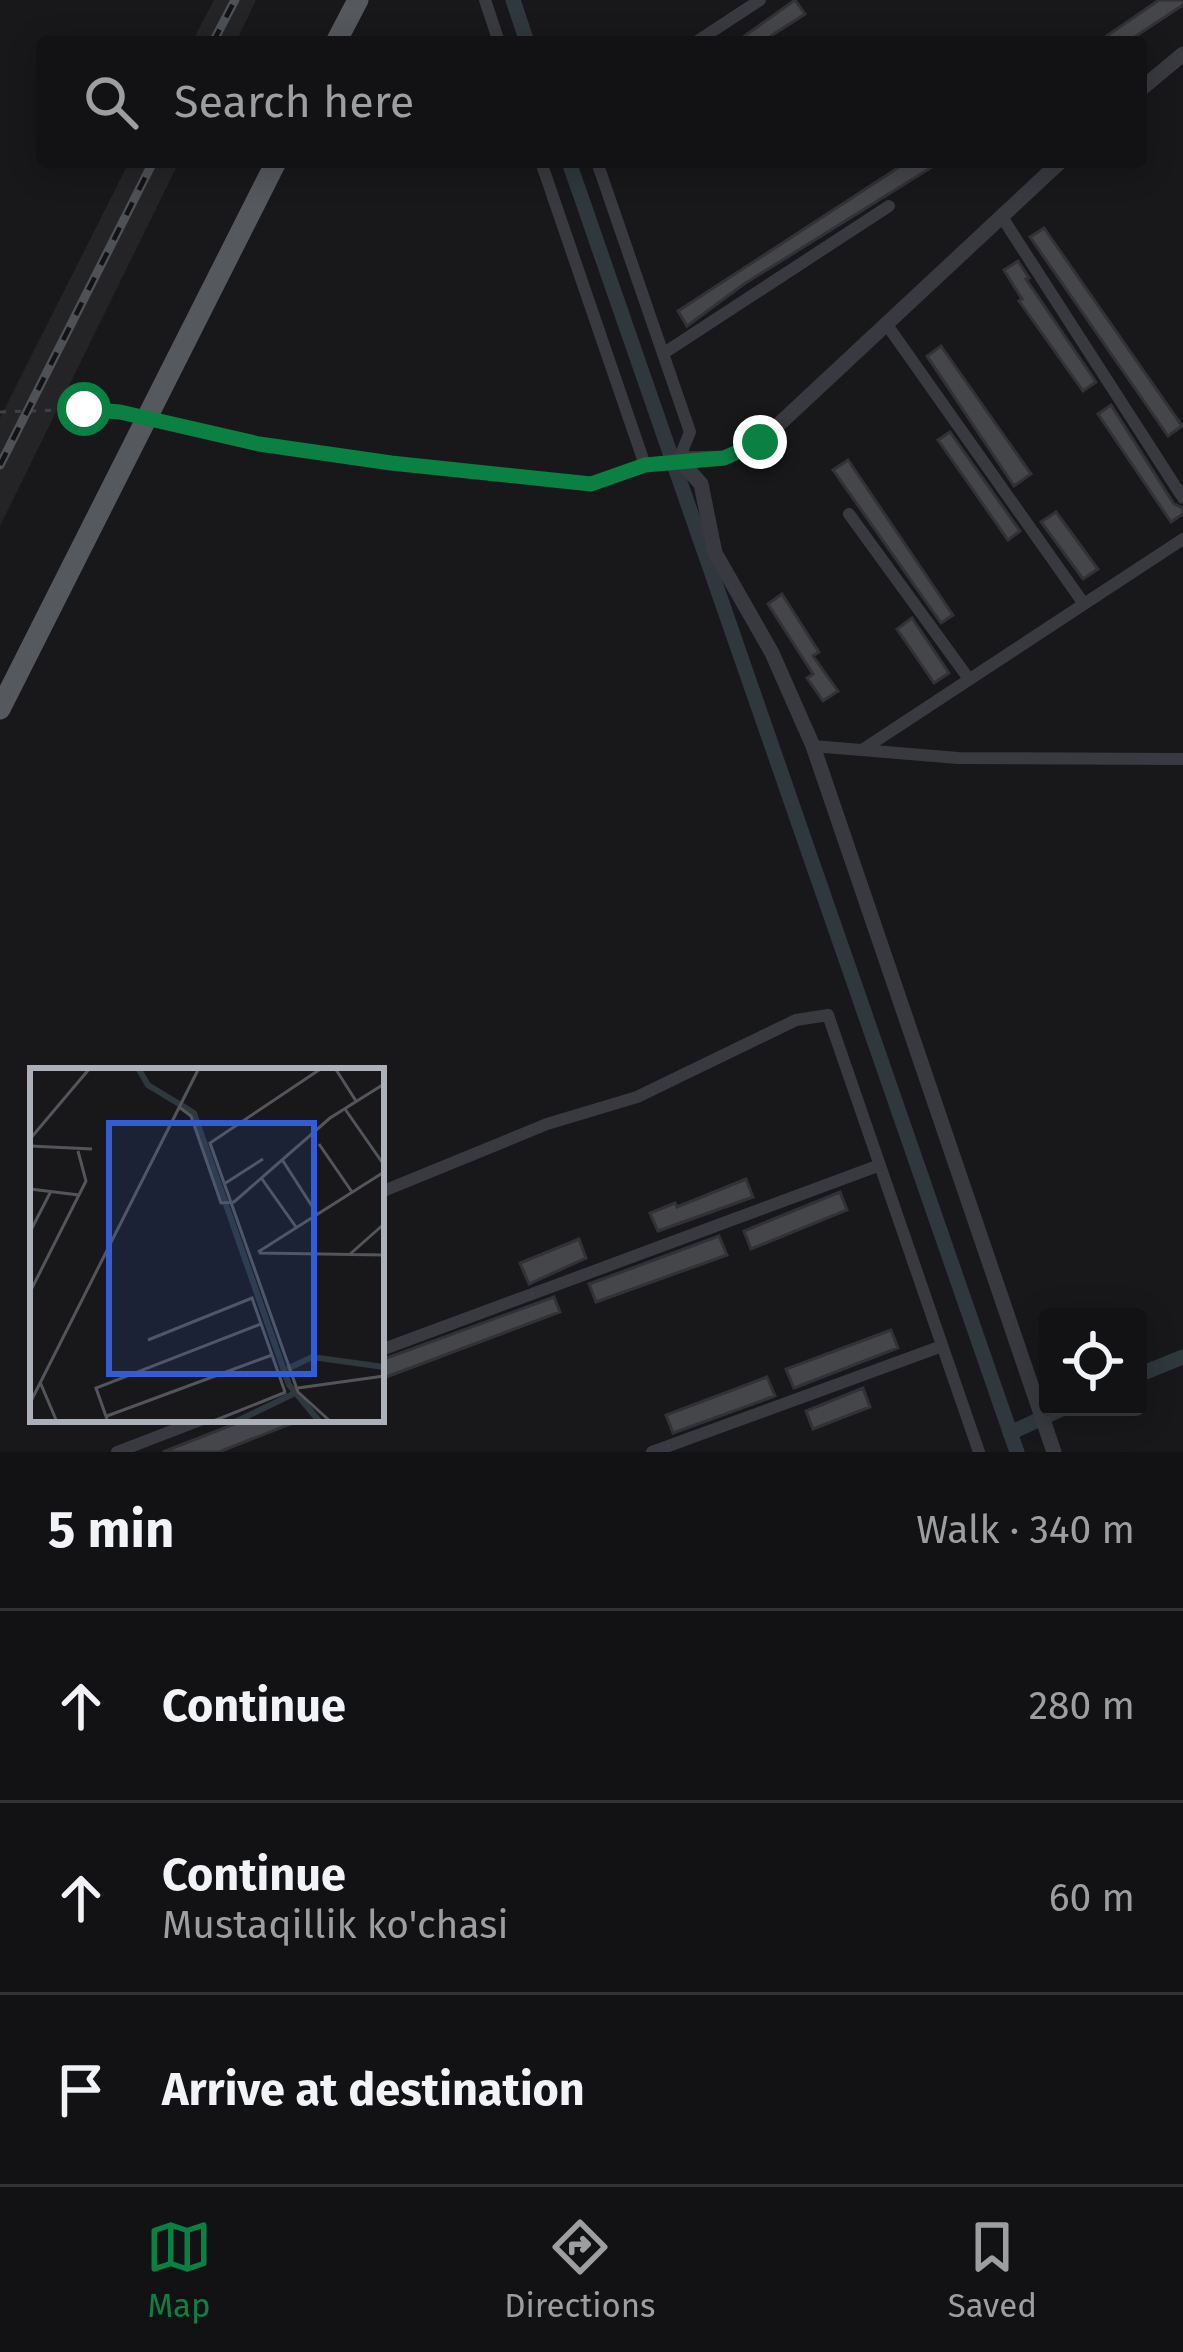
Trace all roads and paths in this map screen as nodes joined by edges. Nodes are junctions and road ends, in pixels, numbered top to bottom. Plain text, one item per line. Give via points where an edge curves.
1 (358, 0) edge
2 (485, 0) edge
3 (760, 0) edge
4 (340, 36) edge
5 (497, 36) edge
6 (705, 36) edge
7 (1183, 54) edge
8 (1147, 83) edge
9 (273, 168) edge
10 (543, 168) edge
11 (599, 168) edge
12 (1054, 168) edge
13 (889, 206) dead end
14 (1002, 217) junction
15 (887, 325) junction
16 (664, 353) junction
17 (0, 412) edge
18 (146, 419) junction
19 (679, 459) junction
20 (645, 465) junction
21 (1183, 498) edge
22 (850, 514) dead end
23 (1183, 539) edge
24 (1084, 604) junction
25 (969, 680) junction
26 (0, 709) edge
27 (813, 746) junction
28 (862, 750) junction
29 (1183, 759) edge
30 (880, 1165) junction
31 (384, 1191) edge
32 (942, 1346) junction
33 (384, 1349) edge
34 (195, 1422) edge
35 (117, 1452) edge
36 (652, 1452) edge
37 (979, 1452) edge
38 (1054, 1452) edge

1 - 4 main road
2 - 5 street
3 - 6 street
7 - 8 street
9 - 18 main road
10 - 20 street
11 - 16 street
12 - 14 street
13 - 16 street
14 - 15 street
14 - 21 street
15 - 19 street via 760,442 724,458
15 - 24 street
16 - 19 street via 690,432
17 - 18 path via 84,409
18 - 20 path via 354,458 591,484
18 - 26 main road
19 - 20 street
19 - 27 street via 701,484 715,554
22 - 25 street
23 - 24 street
24 - 25 street
25 - 28 street
27 - 28 street
27 - 38 street
28 - 29 street
30 - 31 street via 828,1015 796,1020 638,1096
30 - 32 street
30 - 33 street
32 - 36 street
32 - 37 street
34 - 35 street

